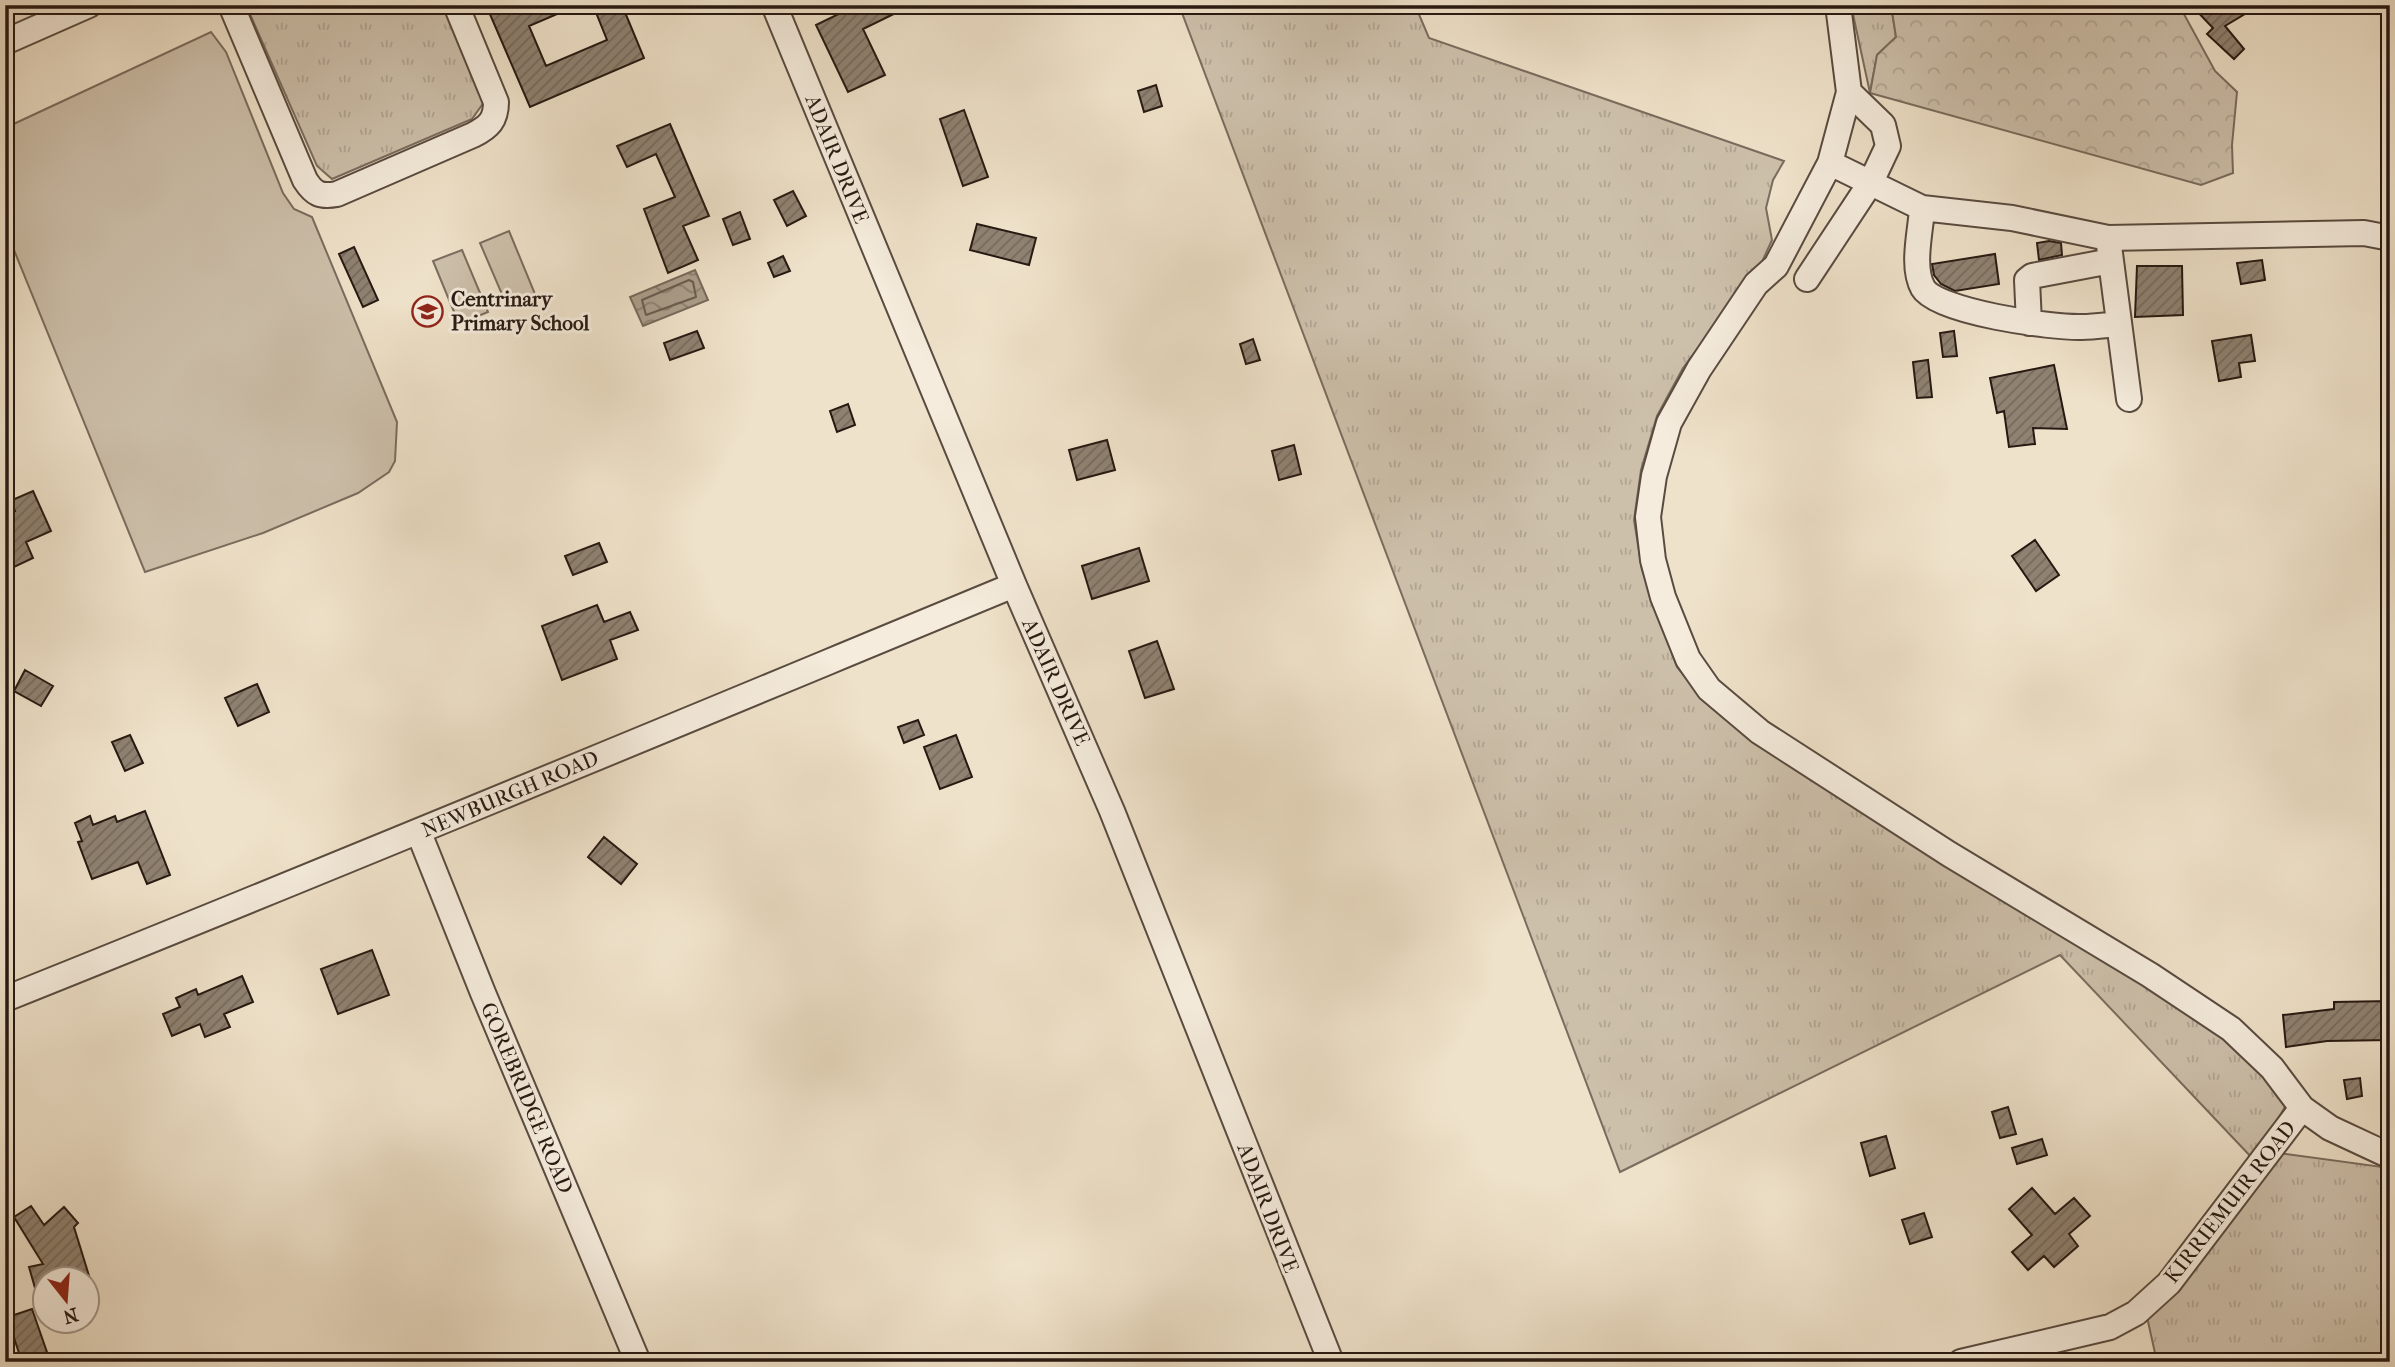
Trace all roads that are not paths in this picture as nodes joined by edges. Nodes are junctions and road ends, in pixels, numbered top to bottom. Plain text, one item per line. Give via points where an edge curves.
1 (89, 5) edge
2 (231, 5) edge
3 (456, 5) edge
4 (774, 5) edge
5 (1838, 5) edge
6 (5, 41) edge
7 (1849, 92) junction
8 (1829, 163) junction
9 (1871, 182) junction
10 (1922, 208) junction
11 (2390, 238) edge
12 (2110, 249) junction
13 (1807, 279) dead end
14 (2029, 323) junction
15 (2119, 324) junction
16 (2129, 399) dead end
17 (1014, 585) junction
18 (419, 833) junction
19 (5, 999) edge
20 (2302, 1108) junction
21 (2390, 1156) edge
22 (638, 1362) edge
23 (1331, 1362) edge
24 (1961, 1362) edge

1 - 6 street
2 - 3 street via 305,180 316,194 324,196 473,135 492,122 496,102
4 - 17 street, ADAIR DRIVE
5 - 7 street
7 - 8 street
7 - 9 street via 1883,125 1886,135 1888,146
8 - 9 street
8 - 20 street via 1776,266 1756,284 1699,369 1669,422 1661,449 1648,517 1653,559 1662,597 1688,659 1709,690 1760,732 2231,1029 2272,1068
9 - 10 street
9 - 13 street
10 - 12 street via 2012,219
10 - 14 street via 1918,271 1930,297
11 - 12 street via 2364,233
12 - 14 street via 2027,280
12 - 15 street
14 - 15 street
15 - 16 street
17 - 18 street, NEWBURGH ROAD
17 - 23 street, ADAIR DRIVE via 1112,811
18 - 19 street, NEWBURGH ROAD
18 - 22 street, GOREBRIDGE ROAD
20 - 21 street via 2330,1128
20 - 24 street, KIRRIEMUIR ROAD via 2169,1283 2136,1313 2110,1327

